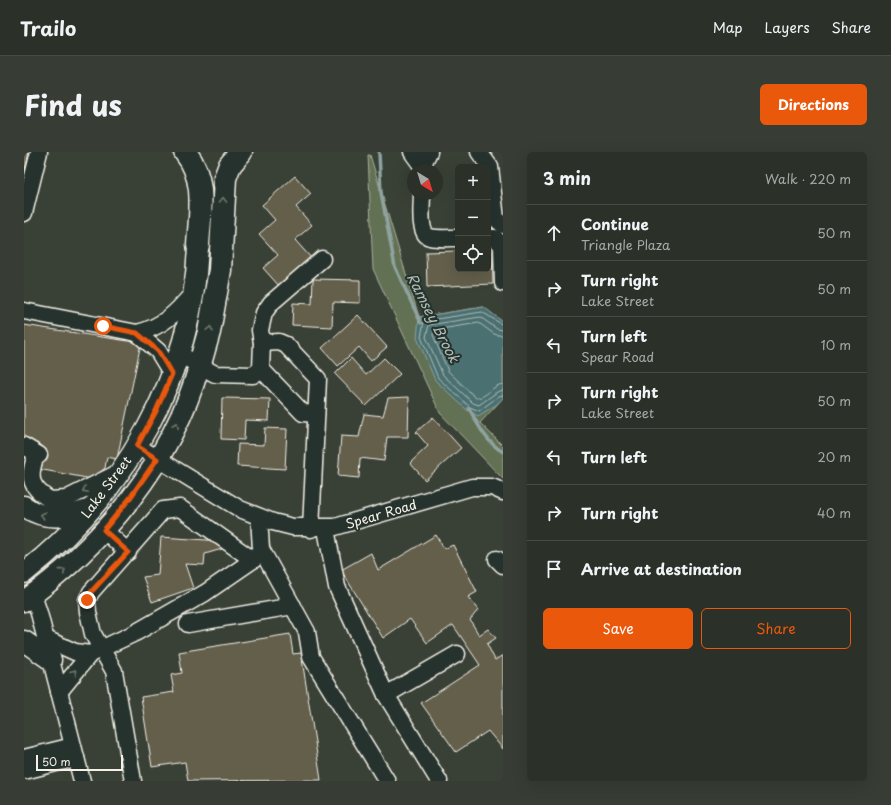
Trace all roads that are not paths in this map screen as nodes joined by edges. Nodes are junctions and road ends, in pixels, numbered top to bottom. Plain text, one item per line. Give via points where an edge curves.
1 (38, 152) edge
2 (185, 152) edge
3 (241, 152) edge
4 (412, 152) edge
5 (480, 152) edge
6 (425, 163) edge
7 (497, 167) edge
8 (422, 200) edge
9 (24, 213) edge
10 (503, 225) edge
11 (455, 238) edge
12 (491, 238) edge
13 (198, 245) joint
14 (503, 245) edge
15 (322, 260) dead end
16 (502, 283) edge
17 (193, 293) junction
18 (24, 311) edge
19 (137, 333) junction
20 (262, 343) junction
21 (179, 354) junction
22 (199, 367) junction
23 (261, 369) junction
24 (172, 374) junction
25 (316, 414) junction
26 (24, 446) edge
27 (137, 446) junction
28 (157, 459) junction
29 (120, 472) junction
30 (503, 492) edge
31 (24, 506) edge
32 (91, 509) junction
33 (259, 517) junction
34 (318, 529) junction
35 (104, 530) junction
36 (128, 552) junction
37 (257, 554) junction
38 (24, 572) edge
39 (28, 598) edge
40 (293, 606) junction
41 (188, 624) dead end
42 (46, 640) junction
43 (24, 641) edge
44 (95, 651) junction
45 (457, 654) dead end
46 (51, 660) junction
47 (59, 692) junction
48 (386, 695) junction
49 (74, 752) junction
50 (24, 758) edge
51 (24, 771) edge
52 (82, 781) edge
53 (133, 781) edge
54 (387, 781) edge
55 (439, 781) edge

1 - 9 street
2 - 13 highway via 195,166 200,182
22 -> 3 highway via 209,332 220,270 225,178 230,164
4 - 6 street
5 - 7 street
7 - 10 street via 496,220
8 - 11 street via 422,229 425,235
12 - 14 street via 495,238
13 - 17 main road, Lake Street
14 - 16 street
15 - 20 street via 271,303 264,313 260,330
17 - 19 street via 169,319 154,328
17 - 21 main road, Lake Street
18 - 19 street
19 - 24 street via 158,351
20 - 23 street
20 - 25 street via 286,344 318,379
21 - 22 street
21 - 24 main road, Lake Street
22 - 23 street via 215,374 253,375
28 -> 22 main road, Lake Street via 179,418
23 - 25 street via 303,413
24 - 27 main road, Lake Street
25 - 34 street
29 -> 26 street via 66,499 50,500 35,487 31,477 35,458 39,455
27 - 28 street, Spear Road
27 - 29 main road, Lake Street
28 - 33 street, Spear Road via 240,509
28 - 35 main road, Lake Street
29 - 32 main road, Lake Street
30 - 34 street, Spear Road via 492,487 472,488 371,518
32 -> 31 main road via 52,518
32 - 38 main road, Lake Street via 59,543
33 - 34 street, Spear Road via 293,527
33 - 37 street
34 - 48 street via 337,587
35 - 36 street
39 -> 35 main road, Lake Street via 63,571
36 - 37 street via 163,510 180,508
36 - 44 street via 91,592 87,600
37 - 40 street
37 - 44 street via 205,593 135,633
38 - 39 main road
39 - 42 street
40 - 41 street
40 - 54 street via 307,632 311,657
42 - 44 street via 64,648
42 - 46 street
43 - 46 main road
47 -> 44 street
44 - 53 street via 114,671
45 - 48 street
46 - 47 street
47 - 49 street
48 - 55 street
49 - 50 street
49 - 51 street
49 - 52 street

